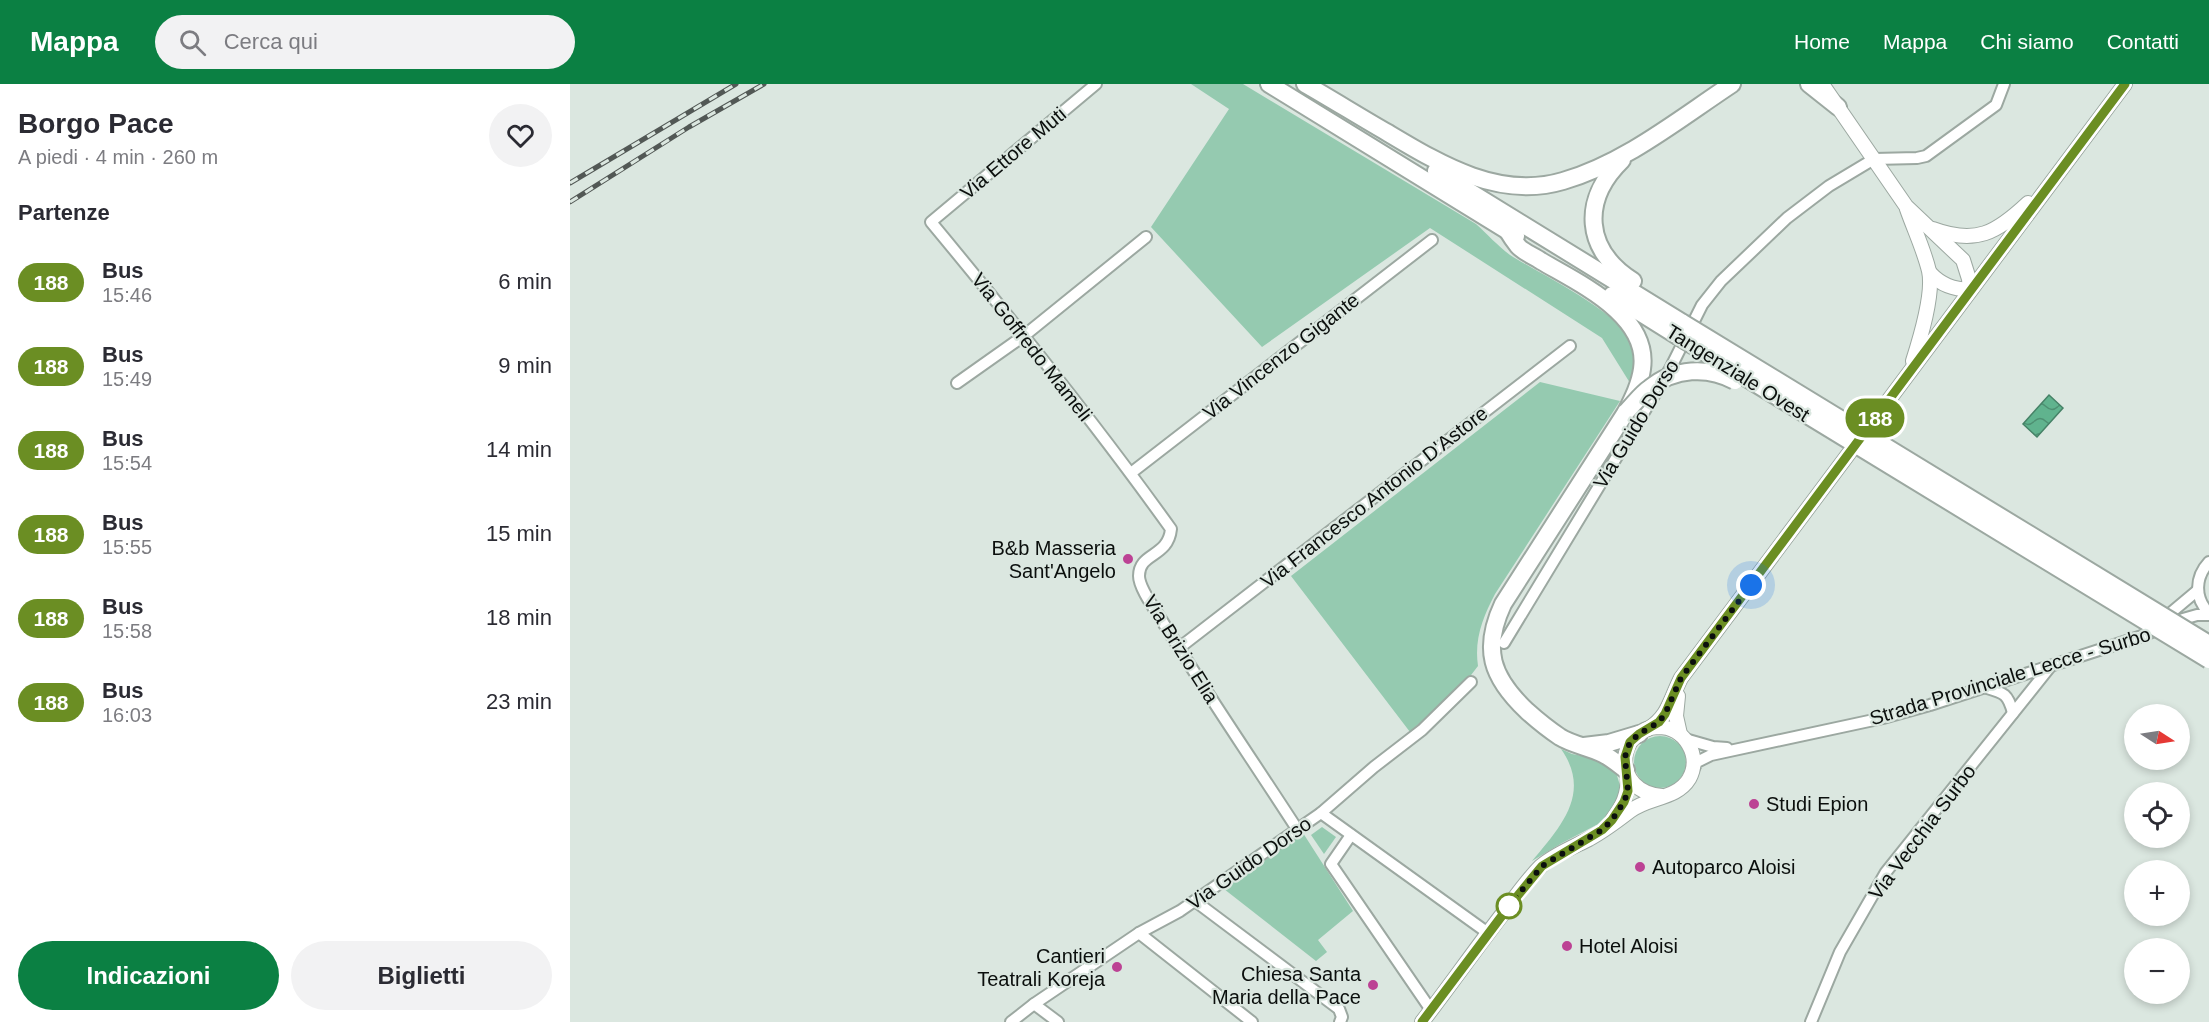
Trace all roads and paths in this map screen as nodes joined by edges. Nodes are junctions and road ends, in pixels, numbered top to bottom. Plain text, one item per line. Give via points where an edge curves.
1 (1096, 84) edge
2 (1269, 84) edge
3 (1295, 84) edge
4 (1305, 84) edge
5 (1732, 84) edge
6 (1809, 84) edge
7 (1822, 84) edge
8 (2004, 84) edge
9 (2125, 84) edge
10 (1838, 107) junction
11 (1639, 146) junction
12 (1874, 159) junction
13 (2046, 189) junction
14 (1906, 206) junction
15 (931, 222) joint
16 (1928, 227) junction
17 (1507, 231) junction
18 (1146, 237) dead end
19 (1432, 240) dead end
20 (1930, 273) junction
21 (1970, 290) junction
22 (1682, 325) junction
23 (1024, 335) junction
24 (1570, 346) dead end
25 (1910, 372) junction
26 (957, 383) dead end
27 (1626, 412) junction
28 (1841, 436) junction
29 (1131, 473) junction
30 (2209, 562) edge
31 (2198, 590) junction
32 (2209, 614) edge
33 (2142, 636) junction
34 (1504, 643) dead end
35 (2209, 644) edge
36 (1179, 648) junction
37 (1697, 656) junction
38 (2209, 660) edge
39 (2050, 667) junction
40 (1471, 682) dead end
41 (1987, 688) junction
42 (2013, 713) junction
43 (1643, 731) junction
44 (1683, 737) junction
45 (1583, 747) junction
46 (1739, 748) junction
47 (1692, 772) junction
48 (1627, 773) junction
49 (1662, 796) junction
50 (1321, 813) junction
51 (1297, 829) junction
52 (1602, 830) junction
53 (1351, 835) junction
54 (1195, 901) junction
55 (1139, 933) junction
56 (1488, 933) junction
57 (1034, 1004) junction
58 (1431, 1010) junction
59 (1011, 1022) edge
60 (1058, 1022) edge
61 (1252, 1022) edge
62 (1340, 1022) edge
63 (1422, 1022) edge
64 (1811, 1022) edge

1 - 15 street, Via Ettore Muti
2 - 17 highway, Tangenziale Ovest
3 - 22 highway, Tangenziale Ovest
4 - 11 highway via 1432,159 1490,182 1561,182
5 - 11 highway
6 - 10 highway
7 - 10 main road
8 - 12 street via 1995,105 1926,156
9 - 13 main road
10 - 12 main road
11 - 22 highway via 1600,186 1594,230 1610,263
12 - 14 main road
12 - 34 street, Via Guido Dorso via 1787,218 1721,281 1702,305 1670,369
13 - 16 main road via 1992,232 1964,237
13 - 21 main road
14 - 16 main road
14 - 20 main road
15 - 23 street, Via Goffredo Mameli
16 - 21 main road via 1963,260
17 - 22 highway, Tangenziale Ovest
17 - 27 highway via 1518,247 1610,303 1630,324 1642,352 1643,367
18 - 23 street
19 - 29 street, Via Vincenzo Gigante
20 - 21 main road via 1956,290
20 - 25 main road via 1923,331
21 - 25 main road
22 - 28 highway, Tangenziale Ovest, bridge
22 - 35 highway, Tangenziale Ovest, bridge
23 - 26 street
23 - 29 street, Via Goffredo Mameli
24 - 36 street, Via Francesco Antonio D'Astore
25 - 37 main road
27 - 28 highway, bridge via 1666,377 1695,370 1713,372
27 - 45 highway via 1514,585 1492,633 1491,652 1503,685 1540,723
28 - 38 highway, Tangenziale Ovest, bridge
29 - 36 street, Via Brizio Elia via 1171,529 1170,541 1143,562 1139,575 1141,587
30 - 31 street via 2199,578
31 - 32 street
31 - 33 street
32 - 33 street, Strada Provinciale Lecce - Surbo via 2183,619
33 - 39 street, Strada Provinciale Lecce - Surbo
36 - 51 street, Via Brizio Elia
37 - 43 main road via 1681,678 1665,714
37 - 44 main road via 1676,705 1677,725
39 - 41 street, Strada Provinciale Lecce - Surbo
39 - 42 street, Via Vecchia Surbo
40 - 50 street, Via Guido Dorso via 1422,730
41 - 42 street via 2003,693
41 - 46 street, Strada Provinciale Lecce - Surbo via 1883,718
42 - 64 street, Via Vecchia Surbo via 1886,872 1839,952
43 - 44 main road via 1661,727
43 - 45 highway
43 - 48 main road via 1626,751
44 - 46 street, Strada Provinciale Lecce - Surbo via 1713,747
44 - 47 main road via 1693,758
45 - 48 highway via 1602,754
46 - 47 street, Strada Provinciale Lecce - Surbo via 1704,758
47 - 49 main road via 1682,787
48 - 49 main road via 1639,789
48 - 52 main road via 1624,802
49 - 52 main road via 1636,806
50 - 51 street, Via Guido Dorso
50 - 53 street
51 - 54 street, Via Guido Dorso
52 - 56 main road via 1542,866
53 - 56 street
53 - 58 street via 1331,864
54 - 55 street, Via Guido Dorso
54 - 62 street via 1339,1009
55 - 57 street, Via Guido Dorso
55 - 61 street
56 - 58 main road
57 - 59 street, Via Guido Dorso
57 - 60 street
58 - 63 main road

